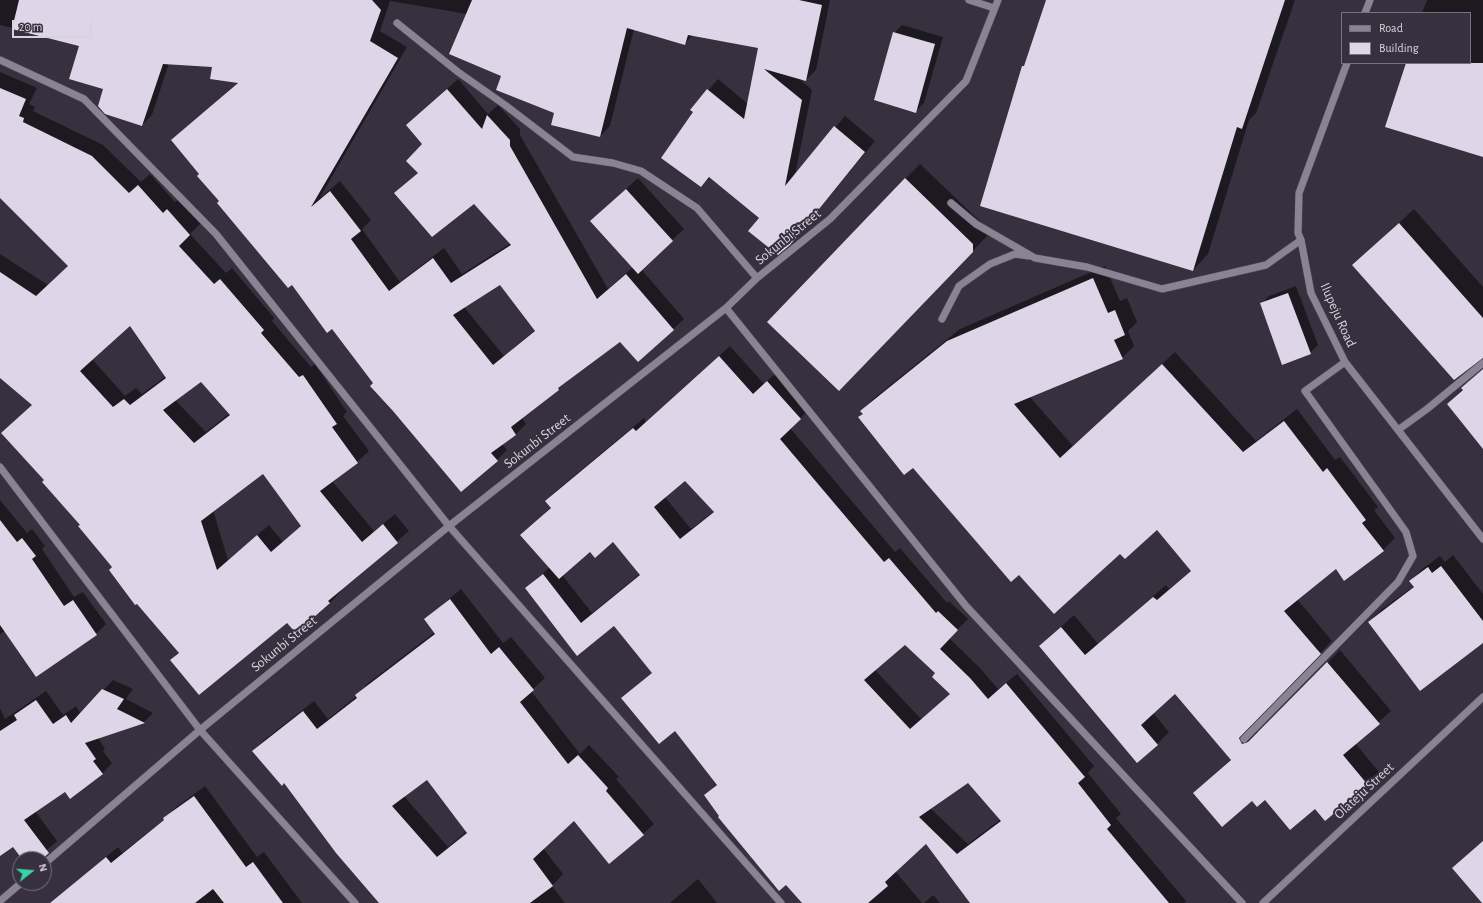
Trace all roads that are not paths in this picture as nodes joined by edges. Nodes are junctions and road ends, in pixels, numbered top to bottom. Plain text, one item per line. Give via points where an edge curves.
1 (969, 0) edge
2 (998, 0) edge
3 (1370, 0) edge
4 (994, 8) junction
5 (1365, 12) edge
6 (397, 24) dead end
7 (0, 60) edge
8 (1347, 64) edge
9 (951, 203) dead end
10 (1302, 240) junction
11 (1035, 258) junction
12 (757, 278) junction
13 (726, 308) junction
14 (942, 318) dead end
15 (1345, 362) junction
16 (1483, 363) edge
17 (1398, 430) junction
18 (0, 467) edge
19 (450, 526) junction
20 (1483, 539) edge
21 (1483, 697) edge
22 (200, 730) junction
23 (1244, 739) dead end
24 (52, 857) edge
25 (12, 891) edge
26 (0, 901) edge
27 (355, 903) edge
28 (781, 903) edge
29 (1242, 903) edge
30 (1263, 903) edge

1 - 4 street
2 - 4 street, Sokunbi Street
3 - 5 street
4 - 12 street, Sokunbi Street via 966,80 830,220
6 - 12 street via 573,157 642,171 696,208
7 - 19 street via 84,99 216,234
8 - 10 street, Ilupeju Road via 1299,194 1298,233
9 - 11 street via 976,224
10 - 11 street via 1266,265 1162,289 1087,267
10 - 15 street, Ilupeju Road via 1311,293
11 - 14 street via 1015,254 990,264 959,286
12 - 13 street, Sokunbi Street
13 - 19 street, Sokunbi Street
13 - 29 street via 966,606
15 - 17 street, Ilupeju Road
15 - 23 street via 1305,391 1406,532 1413,556 1398,582
16 - 17 street
17 - 20 street, Ilupeju Road
18 - 22 street
19 - 22 street, Sokunbi Street
19 - 28 street
21 - 30 street, Olateju Street
22 - 24 street, Sokunbi Street
22 - 27 street
25 - 26 street

